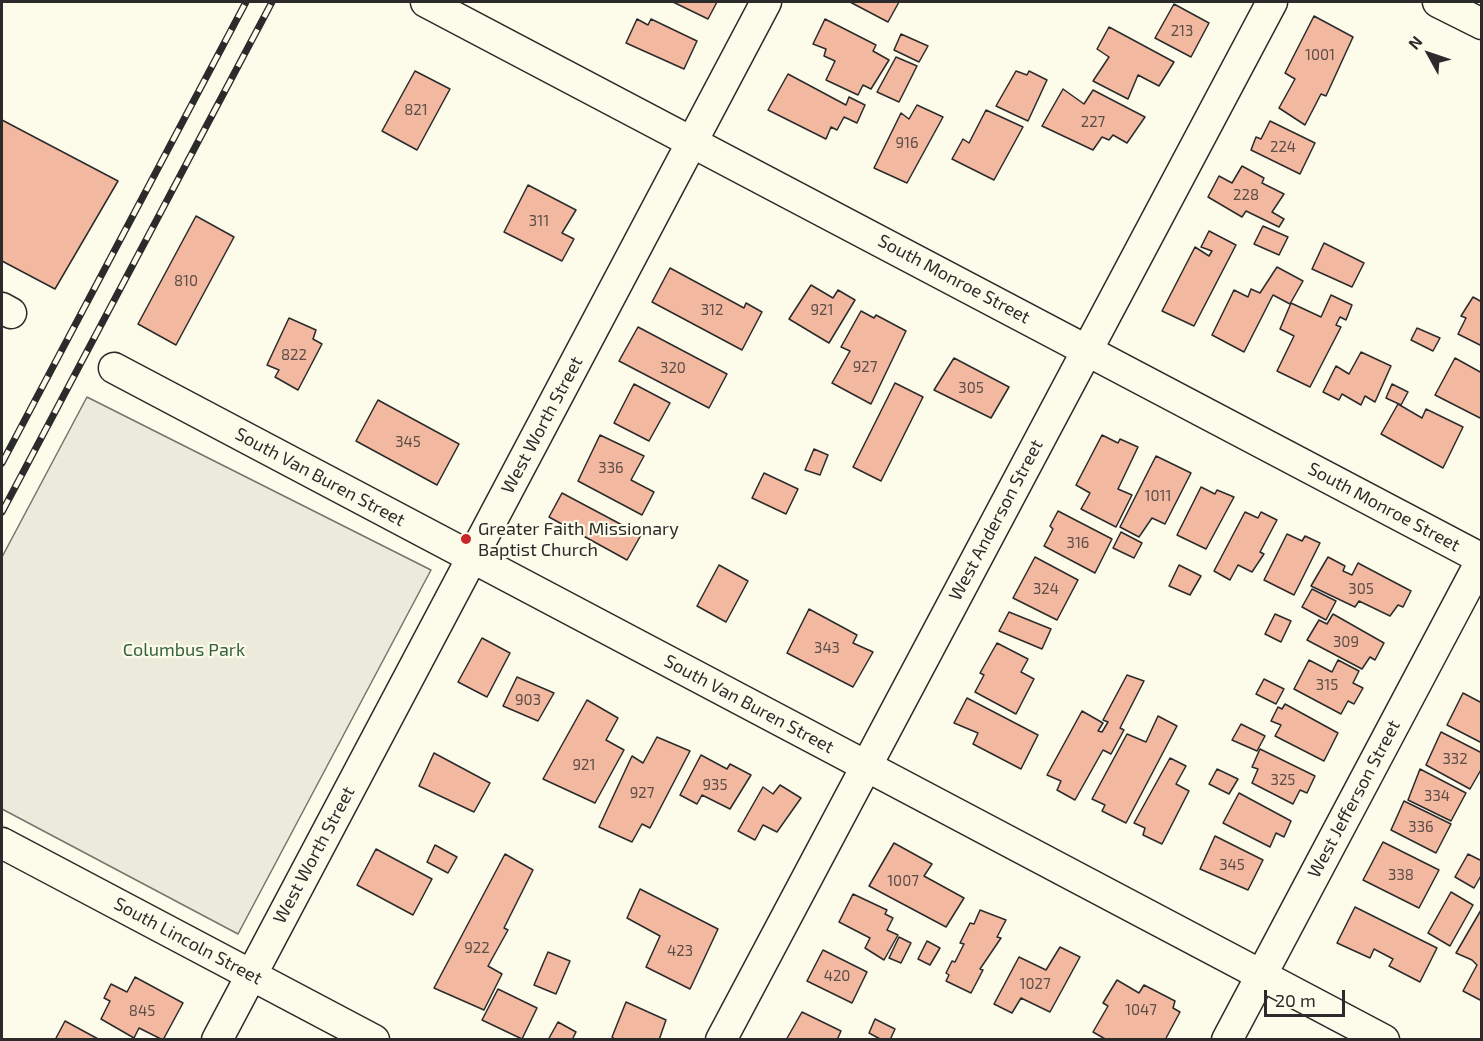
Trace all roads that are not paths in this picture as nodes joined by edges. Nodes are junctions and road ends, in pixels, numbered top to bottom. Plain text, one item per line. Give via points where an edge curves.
1 (426, 2) edge
2 (766, 2) edge
3 (1272, 2) edge
4 (1438, 2) edge
5 (1482, 24) edge
6 (692, 142) junction
7 (1087, 349) junction
8 (114, 369) dead end
9 (472, 557) junction
10 (1482, 559) edge
11 (866, 766) junction
12 (2, 843) edge
13 (251, 975) junction
14 (1261, 975) junction
15 (217, 1040) edge
16 (374, 1040) edge
17 (721, 1040) edge
18 (1227, 1040) edge
19 (1384, 1040) edge

1 - 6 street, South Monroe Street
2 - 6 street, West Worth Street
3 - 7 street, West Anderson Street
4 - 5 street
6 - 7 street, South Monroe Street
6 - 9 street, West Worth Street
7 - 10 street, South Monroe Street
7 - 11 street, West Anderson Street
8 - 9 street, South Van Buren Street
9 - 11 street, South Van Buren Street
9 - 13 street, West Worth Street
10 - 14 street, West Jefferson Street
11 - 14 street, South Van Buren Street
11 - 17 street, West Anderson Street
12 - 13 street, South Lincoln Street
13 - 15 street, West Worth Street
13 - 16 street, South Lincoln Street
14 - 18 street, West Jefferson Street
14 - 19 street, South Van Buren Street

